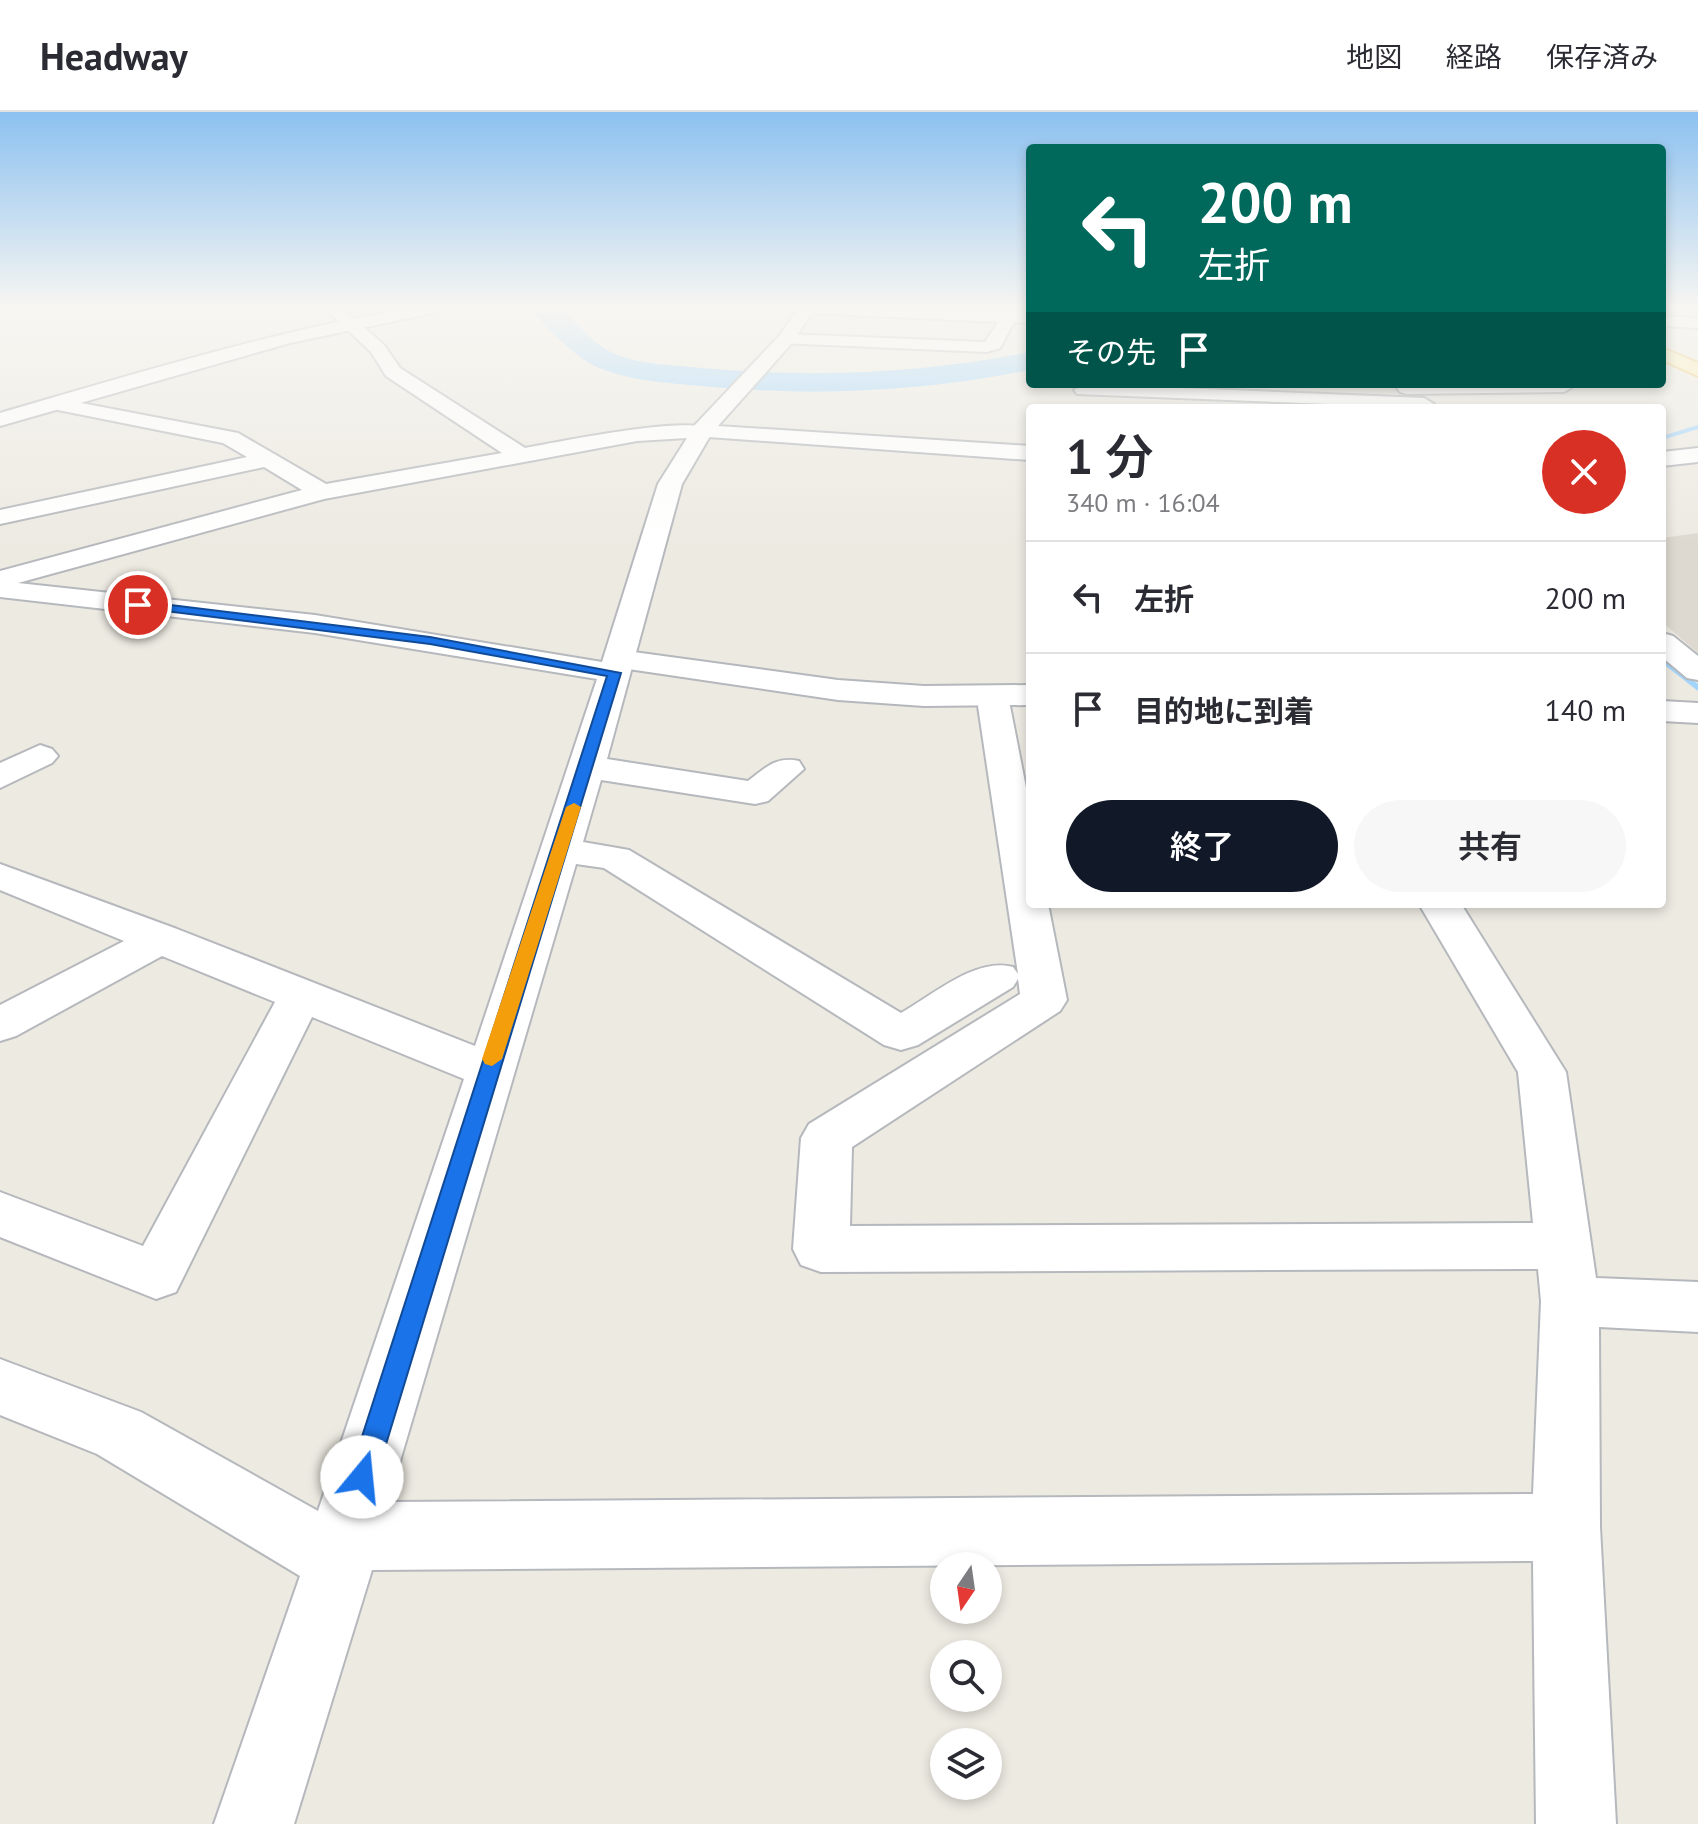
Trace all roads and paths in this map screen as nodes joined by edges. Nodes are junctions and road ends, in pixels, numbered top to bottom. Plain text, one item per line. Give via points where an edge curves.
1 (120, 385) edge
2 (413, 385) edge
3 (743, 385) edge
4 (1088, 388) edge
5 (1111, 388) edge
6 (1292, 388) edge
7 (1406, 388) edge
8 (1519, 388) edge
9 (1306, 398) junction
10 (55, 404) junction
11 (1069, 404) edge
12 (1396, 404) edge
13 (1424, 404) edge
14 (1546, 404) edge
15 (0, 420) edge
16 (702, 431) junction
17 (1026, 453) edge
18 (1698, 455) edge
19 (525, 458) junction
20 (1666, 459) edge
21 (266, 460) junction
22 (322, 492) junction
23 (0, 517) edge
24 (0, 579) edge
25 (0, 589) edge
26 (1666, 645) edge
27 (617, 666) junction
28 (1698, 671) edge
29 (1012, 701) edge
30 (1666, 711) edge
31 (1698, 713) edge
32 (0, 743) edge
33 (587, 767) junction
34 (786, 769) dead end
35 (0, 777) edge
36 (1026, 832) edge
37 (560, 850) junction
38 (0, 876) edge
39 (1034, 908) edge
40 (1442, 908) edge
41 (162, 938) junction
42 (997, 977) dead end
43 (302, 993) junction
44 (0, 1025) edge
45 (489, 1070) junction
46 (0, 1214) edge
47 (1567, 1273) junction
48 (1698, 1307) edge
49 (0, 1387) edge
50 (1566, 1527) junction
51 (342, 1548) junction
52 (254, 1824) edge
53 (1576, 1824) edge

1 - 10 street
2 - 19 street
3 - 16 street
4 - 11 street via 1070,392
5 - 9 street
6 - 9 street
7 - 13 street
8 - 14 street
9 - 12 street
10 - 15 street
10 - 21 street via 230,438
16 - 17 street
16 - 19 street via 649,433
16 - 27 street via 670,484
18 - 20 street
19 - 22 street
21 - 22 street
21 - 23 street
22 - 24 street
25 - 27 street via 315,624
26 - 28 street
27 - 29 street via 838,690
27 - 33 street
29 - 36 street
30 - 31 street
32 - 35 street via 40,756
33 - 34 street via 755,793
33 - 37 street
37 - 42 street via 615,858 901,1034
37 - 45 street
38 - 41 street
39 - 47 street via 1044,1000 827,1138 821,1249
40 - 47 street via 1542,1072
41 - 43 street
41 - 44 street
43 - 45 street
43 - 46 street via 156,1275
45 - 51 street
47 - 48 street
47 - 50 street
49 - 51 street via 119,1433
50 - 51 street
50 - 53 street
51 - 52 street

